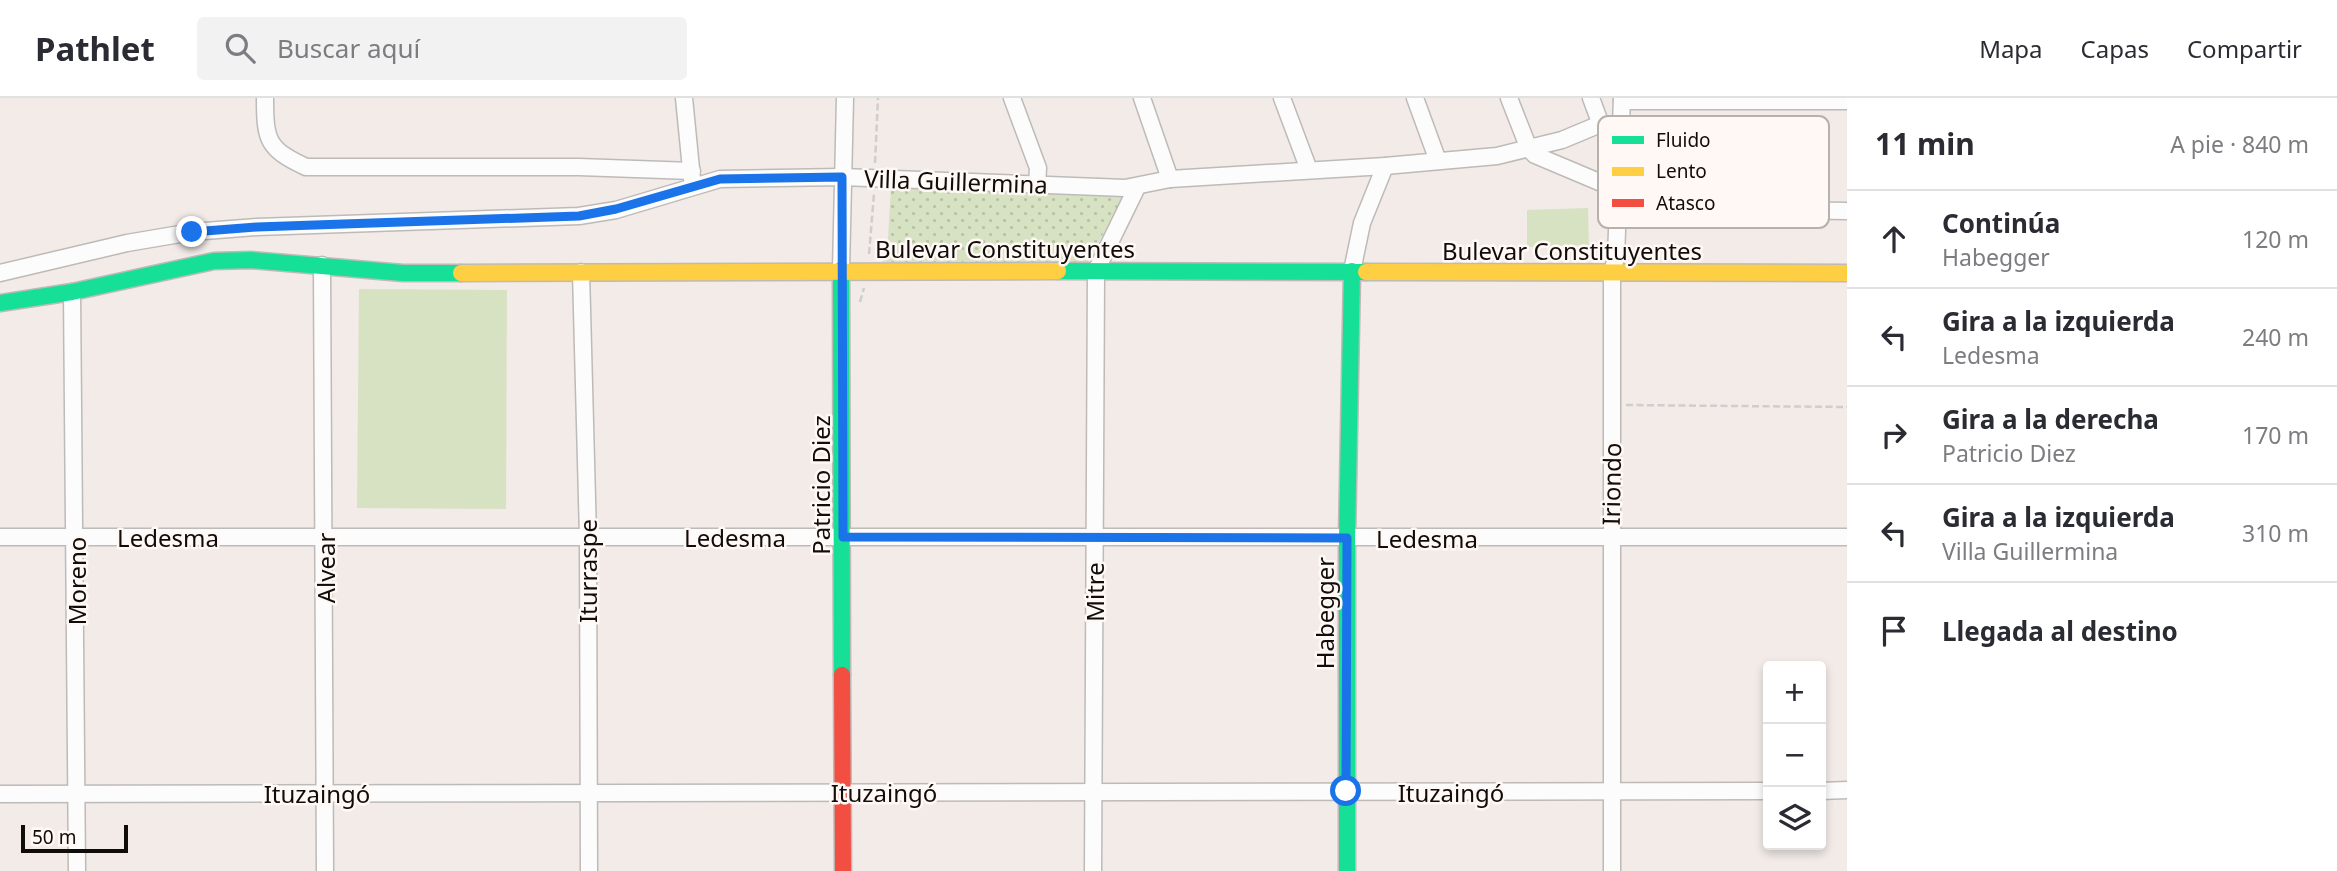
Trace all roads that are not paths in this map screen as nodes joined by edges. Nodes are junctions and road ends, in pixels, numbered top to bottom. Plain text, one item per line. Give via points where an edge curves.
1 (265, 98) edge
2 (684, 98) edge
3 (845, 98) edge
4 (1012, 98) edge
5 (1142, 98) edge
6 (1282, 98) edge
7 (1415, 98) edge
8 (1509, 98) edge
9 (1591, 98) edge
10 (1622, 99) edge
11 (1847, 101) edge
12 (1598, 117) edge
13 (1598, 126) edge
14 (1529, 149) junction
15 (1438, 161) junction
16 (1385, 166) junction
17 (1309, 170) junction
18 (842, 177) junction
19 (692, 178) junction
20 (1170, 179) junction
21 (1598, 182) edge
22 (1037, 184) junction
23 (1137, 187) junction
24 (1829, 211) edge
25 (1847, 211) edge
26 (1616, 228) edge
27 (322, 265) junction
28 (1614, 265) junction
29 (841, 270) junction
30 (1096, 271) junction
31 (1352, 271) junction
32 (580, 272) junction
33 (0, 273) edge
34 (1847, 273) edge
35 (72, 292) junction
36 (0, 303) edge
37 (0, 537) edge
38 (76, 537) junction
39 (325, 537) junction
40 (588, 537) junction
41 (843, 537) junction
42 (1094, 537) junction
43 (1611, 537) junction
44 (1847, 537) edge
45 (1347, 538) junction
46 (1847, 790) edge
47 (1346, 791) junction
48 (1763, 791) edge
49 (1826, 791) edge
50 (843, 792) junction
51 (1093, 792) junction
52 (325, 793) junction
53 (588, 793) junction
54 (1611, 793) junction
55 (0, 794) edge
56 (76, 794) junction
57 (76, 871) edge
58 (326, 871) edge
59 (589, 871) edge
60 (844, 871) edge
61 (1093, 871) edge
62 (1347, 871) edge
63 (1612, 871) edge

1 - 19 street via 265,129 278,154 306,167 579,167
2 - 19 street
3 - 18 street, Patricio Diez
4 - 22 street via 1038,168
5 - 20 street
6 - 17 street
7 - 15 street
8 - 14 street
9 - 12 street
10 - 11 street
13 - 14 street, Villa Guillermina
14 - 15 street, Villa Guillermina
14 - 21 street
15 - 16 street, Villa Guillermina
16 - 17 street, Villa Guillermina
16 - 31 street via 1359,231
17 - 20 street, Villa Guillermina
18 - 19 street, Villa Guillermina
18 - 22 street, Villa Guillermina
18 - 29 street, Patricio Diez
19 - 33 street, Villa Guillermina via 616,209 579,216 192,232
20 - 23 street, Villa Guillermina
22 - 23 street, Villa Guillermina
23 - 30 street
24 - 25 street
26 - 28 street, Iriondo
27 - 32 street, Bulevar Constituyentes via 403,273
27 - 35 street, Bulevar Constituyentes via 214,261
27 - 39 street, Alvear
28 - 31 street, Bulevar Constituyentes
28 - 34 street, Bulevar Constituyentes
28 - 43 street, Iriondo
29 - 30 street, Bulevar Constituyentes
29 - 32 street, Bulevar Constituyentes
29 - 41 street, Patricio Diez
30 - 31 street, Bulevar Constituyentes
30 - 42 street, Mitre
31 - 45 street, Habegger
32 - 40 street, Iturraspe
35 - 36 street, Bulevar Constituyentes
35 - 38 street, Moreno
37 - 38 street, Ledesma
38 - 39 street, Ledesma
38 - 56 street, Moreno
39 - 40 street, Ledesma
39 - 52 street, Alvear
40 - 41 street, Ledesma
40 - 53 street, Iturraspe
41 - 42 street, Ledesma
41 - 50 street, Patricio Diez
42 - 45 street, Ledesma
42 - 51 street, Mitre
43 - 44 street, Ledesma
43 - 45 street, Ledesma
43 - 54 street, Iriondo
45 - 47 street, Habegger
46 - 49 street
47 - 51 street, Ituzaingó
47 - 54 street, Ituzaingó
47 - 62 street, Habegger
48 - 54 street, Ituzaingó
50 - 51 street, Ituzaingó
50 - 53 street, Ituzaingó
50 - 60 street, Patricio Diez
51 - 61 street, Mitre
52 - 53 street, Ituzaingó
52 - 56 street, Ituzaingó
52 - 58 street, Alvear
53 - 59 street, Iturraspe
54 - 63 street, Iriondo
55 - 56 street, Ituzaingó
56 - 57 street, Moreno

